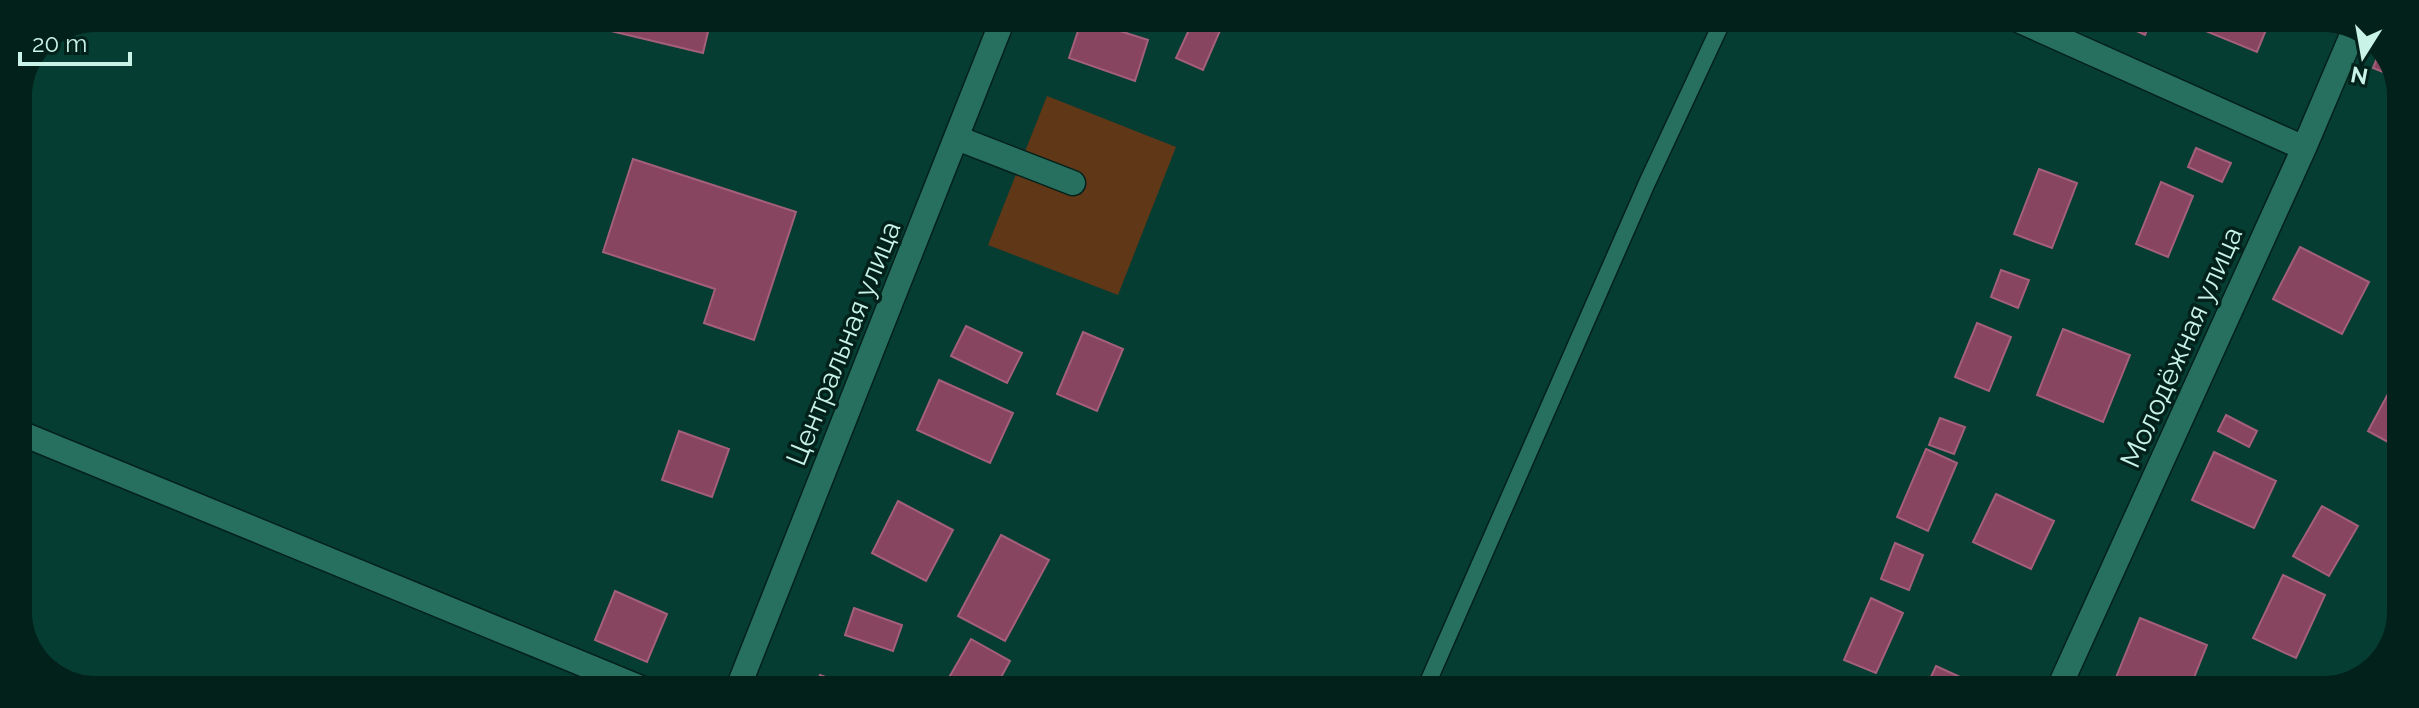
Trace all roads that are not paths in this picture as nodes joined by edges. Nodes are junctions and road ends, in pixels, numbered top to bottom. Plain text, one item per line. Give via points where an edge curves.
1 (998, 32) edge
2 (1717, 32) edge
3 (2045, 32) edge
4 (2350, 39) edge
5 (957, 138) junction
6 (2304, 148) junction
7 (1073, 183) dead end
8 (32, 438) edge
9 (612, 676) edge
10 (743, 676) edge
11 (1431, 676) edge
12 (2064, 676) edge

1 - 5 street, Центральная улица
2 - 11 lane
3 - 6 street
4 - 6 street, Молодёжная улица
5 - 7 street
5 - 10 street, Центральная улица
6 - 12 street, Молодёжная улица
8 - 9 street

